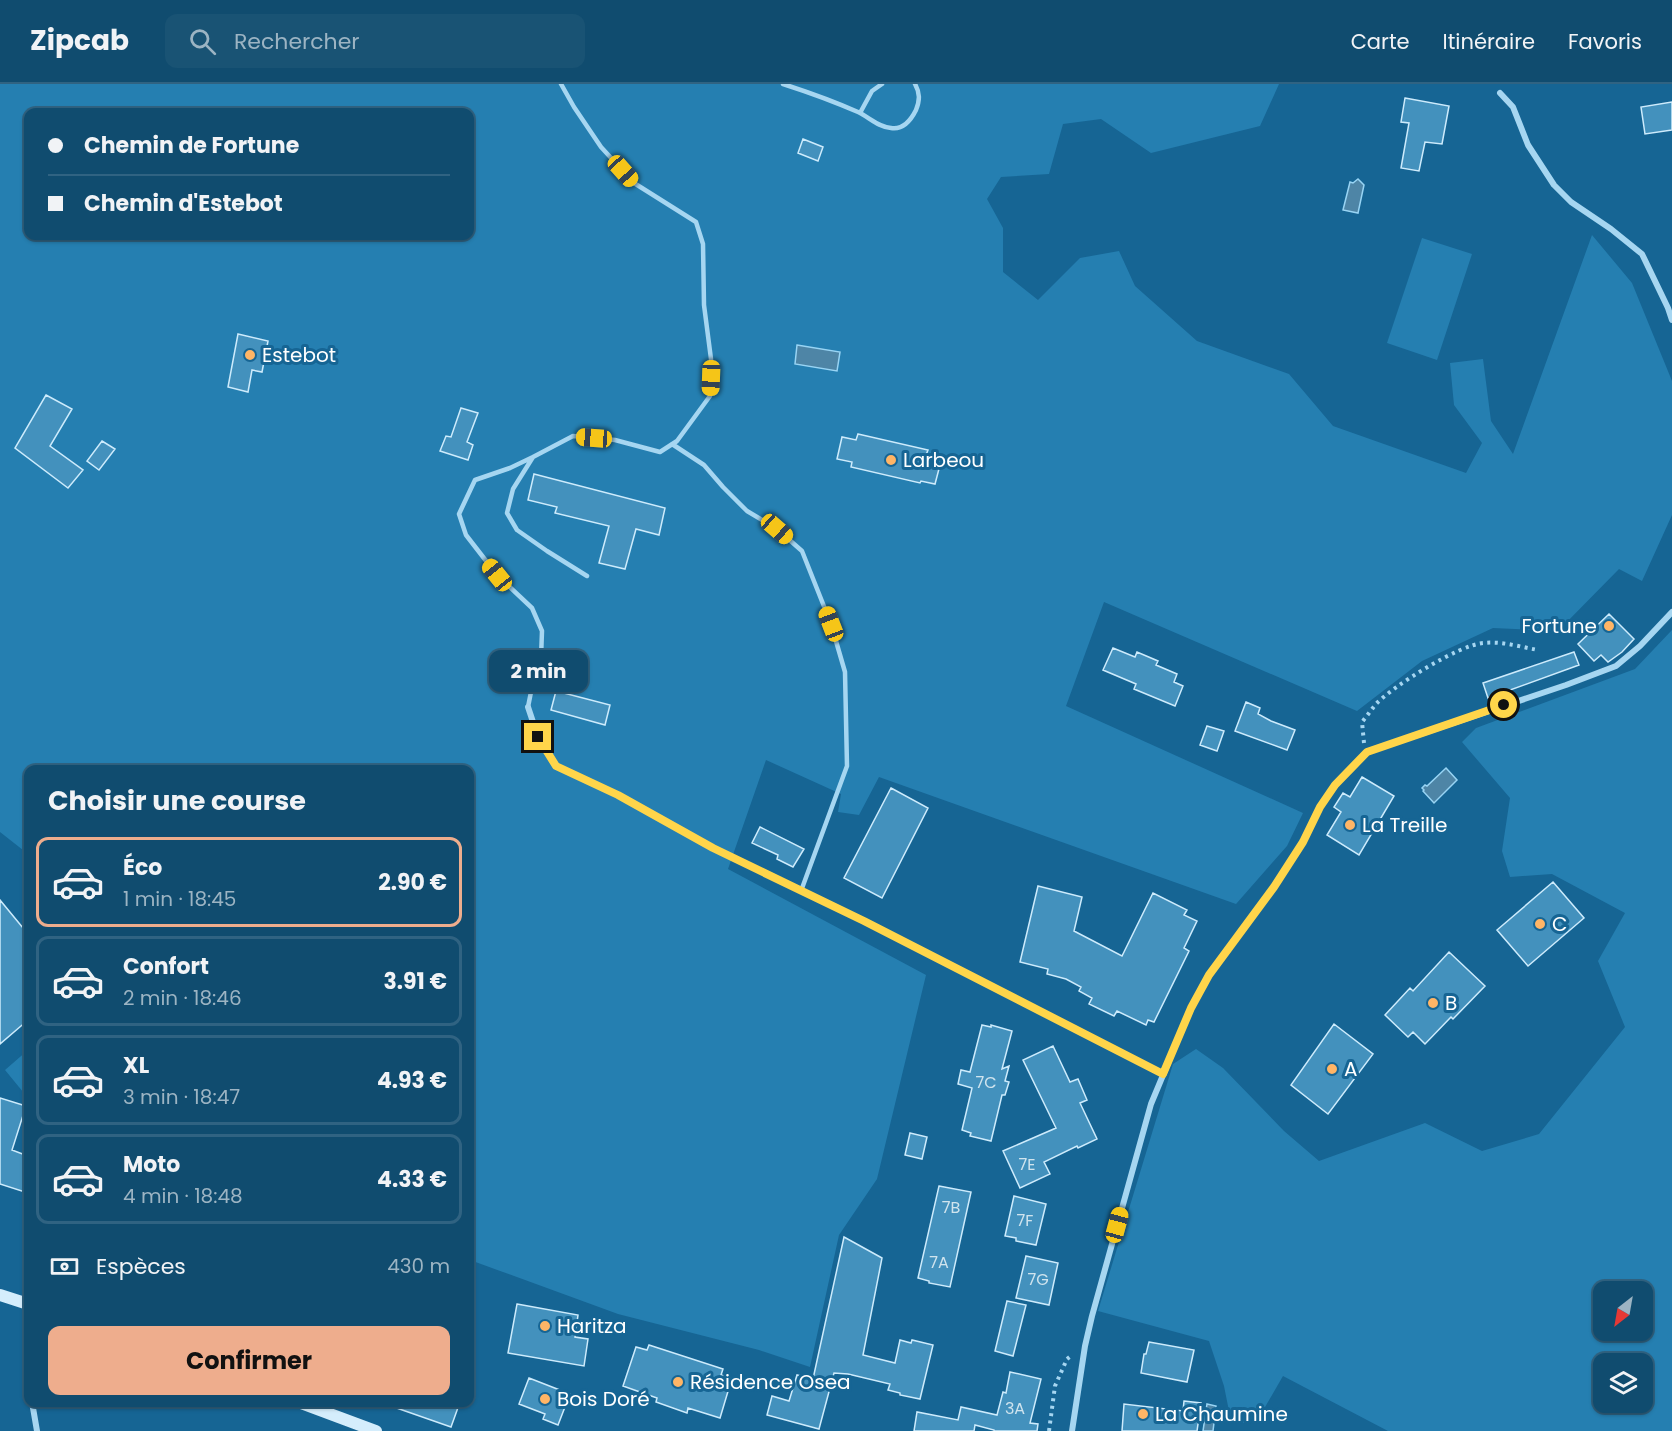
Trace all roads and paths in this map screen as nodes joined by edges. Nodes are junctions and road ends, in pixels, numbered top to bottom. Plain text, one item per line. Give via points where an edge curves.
1 (561, 84) edge
2 (783, 84) edge
3 (882, 84) edge
4 (915, 84) edge
5 (1500, 93) dead end
6 (860, 113) junction
7 (1672, 320) edge
8 (672, 444) junction
9 (533, 457) junction
10 (587, 576) dead end
11 (1672, 612) edge
12 (1538, 650) dead end
13 (528, 707) joint
14 (1367, 752) junction
15 (801, 891) junction
16 (1163, 1074) junction
17 (0, 1295) edge
18 (24, 1303) edge
19 (1085, 1346) junction
20 (33, 1407) edge
21 (311, 1407) edge
22 (37, 1431) edge
23 (376, 1431) edge
24 (1050, 1431) edge
25 (1072, 1431) edge

1 - 8 lane via 601,147 634,183 696,222 703,244 710,396
2 - 6 lane
3 - 6 lane via 872,91
4 - 6 lane via 920,93 909,123 893,129
5 - 7 street via 1513,106 1528,145 1554,185 1642,254
8 - 9 lane via 660,452 615,440 573,436
8 - 15 lane via 704,465 747,511 777,529 802,551 845,672 847,766
9 - 10 lane via 513,489 507,513 517,530
9 - 13 lane via 475,480 459,514 466,535 497,575 532,608 542,632 541,658
11 - 14 street via 1616,666
12 - 14 path via 1481,643 1448,656 1407,680 1377,703 1362,722
13 - 15 street via 538,737 556,766
14 - 16 street via 1335,785 1274,887 1209,975
15 - 16 street
16 - 19 street via 1151,1104
17 - 18 main road
19 - 24 path via 1067,1359 1055,1386
19 - 25 street
20 - 22 street
21 - 23 main road

